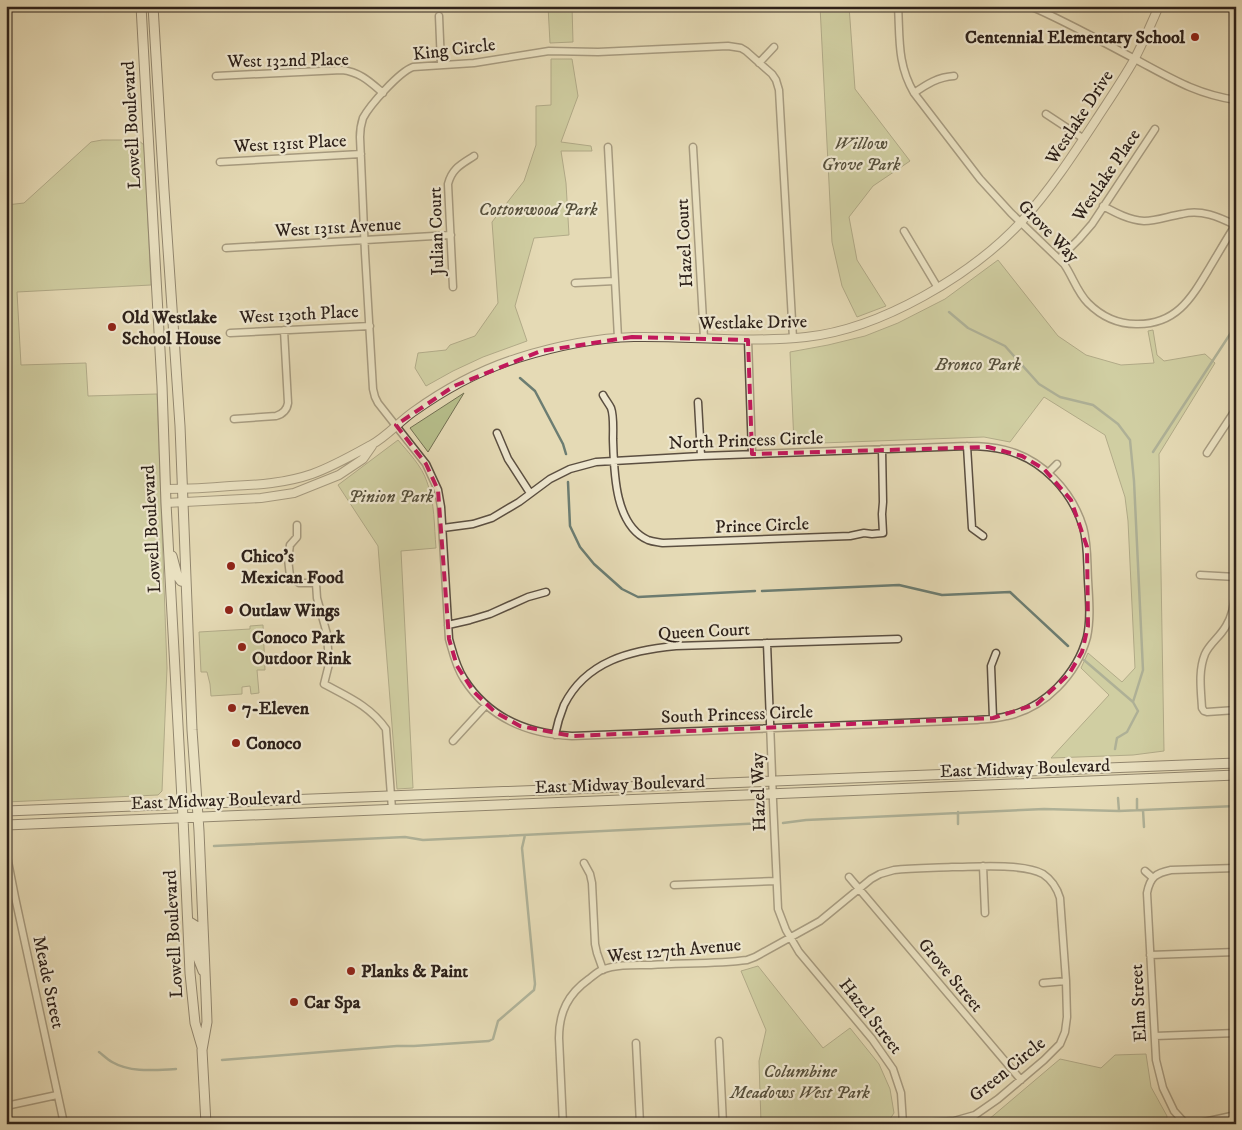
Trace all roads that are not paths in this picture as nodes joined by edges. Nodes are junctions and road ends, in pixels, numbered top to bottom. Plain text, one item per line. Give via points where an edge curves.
1 (141, 6) edge
2 (153, 6) edge
3 (898, 6) edge
4 (1030, 6) edge
5 (1159, 6) edge
6 (438, 16) dead end
7 (774, 47) dead end
8 (1135, 58) junction
9 (759, 63) junction
10 (442, 64) junction
11 (216, 76) dead end
12 (954, 76) dead end
13 (383, 93) junction
14 (914, 93) junction
15 (1236, 100) edge
16 (1046, 114) dead end
17 (1155, 129) dead end
18 (148, 135) junction
19 (1084, 139) junction
20 (693, 146) dead end
21 (608, 147) dead end
22 (361, 154) junction
23 (474, 156) dead end
24 (220, 162) dead end
25 (164, 190) junction
26 (1103, 206) junction
27 (1021, 222) junction
28 (1235, 224) edge
29 (904, 231) dead end
30 (451, 236) junction
31 (365, 240) junction
32 (226, 248) dead end
33 (1059, 259) junction
34 (615, 281) junction
35 (575, 283) dead end
36 (453, 287) dead end
37 (938, 288) junction
38 (370, 326) junction
39 (284, 330) junction
40 (230, 333) dead end
41 (618, 338) junction
42 (704, 338) junction
43 (793, 338) junction
44 (748, 340) junction
45 (603, 395) dead end
46 (698, 402) dead end
47 (1236, 410) edge
48 (234, 419) dead end
49 (396, 425) junction
50 (498, 433) dead end
51 (374, 444) junction
52 (968, 446) junction
53 (882, 449) junction
54 (1207, 453) dead end
55 (752, 454) junction
56 (700, 456) junction
57 (614, 460) junction
58 (1057, 464) dead end
59 (1048, 473) junction
60 (182, 489) junction
61 (165, 490) junction
62 (530, 494) junction
63 (182, 502) junction
64 (166, 503) junction
65 (297, 525) dead end
66 (443, 528) junction
67 (167, 534) junction
68 (983, 536) dead end
69 (1200, 575) dead end
70 (1236, 576) edge
71 (186, 582) junction
72 (1236, 589) edge
73 (546, 592) dead end
74 (448, 625) junction
75 (898, 638) dead end
76 (768, 642) junction
77 (996, 653) dead end
78 (486, 705) junction
79 (1236, 710) edge
80 (993, 718) junction
81 (770, 728) junction
82 (555, 735) junction
83 (453, 741) dead end
84 (1236, 762) edge
85 (1236, 775) edge
86 (772, 781) junction
87 (772, 794) junction
88 (391, 796) junction
89 (182, 804) junction
90 (196, 804) junction
91 (392, 809) junction
92 (6, 811) edge
93 (198, 817) junction
94 (183, 818) junction
95 (6, 825) edge
96 (6, 851) edge
97 (584, 863) dead end
98 (983, 866) junction
99 (1236, 868) edge
100 (8, 871) edge
101 (1145, 871) dead end
102 (849, 877) dead end
103 (1153, 878) junction
104 (776, 881) junction
105 (1053, 882) joint
106 (674, 885) dead end
107 (859, 888) junction
108 (985, 913) dead end
109 (188, 921) junction
110 (791, 938) junction
111 (1236, 952) edge
112 (1150, 955) junction
113 (603, 970) junction
114 (206, 976) junction
115 (1066, 982) junction
116 (1043, 983) dead end
117 (1236, 1033) edge
118 (1155, 1036) junction
119 (719, 1041) dead end
120 (636, 1043) dead end
121 (202, 1050) junction
122 (1021, 1080) junction
123 (57, 1095) junction
124 (6, 1106) edge
125 (1236, 1115) edge
126 (63, 1120) dead end
127 (1182, 1123) edge
128 (206, 1124) edge
129 (563, 1124) edge
130 (640, 1124) edge
131 (722, 1124) edge
132 (903, 1124) edge
133 (909, 1124) edge

1 - 18 main road, Lowell Boulevard
2 - 25 main road, Lowell Boulevard
3 - 14 street, Grove Way via 902,64
4 - 8 street
5 - 8 street, Westlake Drive
6 - 10 street
7 - 9 street
8 - 15 street via 1184,86
8 - 19 street, Westlake Drive
9 - 10 street, King Circle via 741,48 728,46 549,51
9 - 43 street, King Circle via 772,74 779,90
10 - 13 street, King Circle via 408,69
11 - 13 street, West 132nd Place via 342,70 361,75
12 - 14 street via 934,80
13 - 22 street, King Circle via 362,120
14 - 27 street, Grove Way via 980,179
16 - 19 street
17 - 26 street, Westlake Place
18 - 25 main road via 155,136 157,140
18 - 61 main road, Lowell Boulevard
19 - 27 street, Westlake Drive
20 - 42 street, Hazel Court
21 - 34 street
22 - 24 street, West 131st Place
22 - 31 street, King Circle
23 - 30 street, Julian Court via 456,169 448,184
25 - 60 main road, Lowell Boulevard
26 - 28 street via 1125,217 1142,220 1164,219 1190,212 1211,215
26 - 33 street, Westlake Place via 1092,224
27 - 33 street, Grove Way
27 - 37 street, Westlake Drive via 978,261
28 - 33 street, Grove Way via 1195,293 1174,314 1153,323 1131,324 1106,317 1081,294
29 - 37 street
30 - 31 street, West 131st Avenue
30 - 36 street, Julian Court
31 - 32 street, West 131st Avenue
31 - 38 street, King Circle
34 - 35 street
34 - 41 street
37 - 43 street, Westlake Drive via 856,326
38 - 39 street, West 130th Place
38 - 49 street, King Circle via 373,390 378,403
39 - 40 street, West 130th Place
39 - 48 street via 287,408 281,415
41 - 42 street, Westlake Drive
41 - 49 street, Westlake Drive via 541,351 479,373 448,389
42 - 44 street, Westlake Drive
43 - 44 street, Westlake Drive
44 - 55 street
45 - 57 street via 611,409
46 - 56 street
47 - 54 street
49 - 51 street, Westlake Drive
49 - 66 street, South Princess Circle via 432,474 438,490
50 - 62 street via 508,459
51 - 60 street, Westlake Drive via 331,466 298,478
51 - 63 street, Westlake Drive via 363,459 339,476 294,493
52 - 53 street, North Princess Circle
52 - 59 street, North Princess Circle via 1006,450
52 - 68 street via 972,528
53 - 55 street, North Princess Circle
53 - 57 street, Prince Circle via 883,533 673,544 646,539 634,529 617,492
55 - 56 street, North Princess Circle
56 - 57 street, North Princess Circle
57 - 62 street, North Princess Circle via 570,469
58 - 59 street
59 - 80 street, South Princess Circle via 1071,500 1083,527 1090,612 1087,636 1074,666 1055,690 1037,704
60 - 61 street, Westlake Drive
60 - 63 main road, Lowell Boulevard
61 - 64 main road, Lowell Boulevard
62 - 66 street, North Princess Circle via 492,518
63 - 64 street, Westlake Drive
63 - 71 main road, Lowell Boulevard
64 - 67 main road, Lowell Boulevard
65 - 88 street via 297,537 290,545 288,559 290,576 299,583 316,583 328,640 329,664 324,684 368,709 386,729
66 - 74 street, South Princess Circle
67 - 71 main road via 177,575
67 - 89 main road, Lowell Boulevard
69 - 70 street
71 - 90 main road, Lowell Boulevard
72 - 79 street via 1229,620 1205,653 1201,676 1204,711
73 - 74 street via 490,614
74 - 78 street, South Princess Circle via 457,666
75 - 76 street, Queen Court
76 - 81 street, Hazel Way
76 - 82 street, Queen Court via 653,648 616,658 582,680 565,704
77 - 80 street via 991,666
78 - 82 street, South Princess Circle via 520,726
78 - 83 street
80 - 81 street, South Princess Circle
81 - 82 street, South Princess Circle
81 - 86 street, Hazel Way
84 - 86 main road, East Midway Boulevard
85 - 87 main road, East Midway Boulevard
86 - 87 street, Hazel Way
86 - 88 main road, East Midway Boulevard
87 - 91 main road, East Midway Boulevard
87 - 104 street, Hazel Way
88 - 90 main road, East Midway Boulevard
88 - 91 street
89 - 90 main road, East Midway Boulevard
89 - 92 main road, East Midway Boulevard
89 - 94 main road, Lowell Boulevard
90 - 93 main road, Lowell Boulevard
91 - 93 main road, East Midway Boulevard
93 - 94 main road, East Midway Boulevard
93 - 114 main road, Lowell Boulevard
94 - 95 main road, East Midway Boulevard
94 - 109 main road, Lowell Boulevard
96 - 100 street, Meade Street
97 - 113 street via 592,883 595,944
98 - 105 street, West 127th Avenue via 1035,871
98 - 107 street, West 127th Avenue via 894,870 880,874
98 - 108 street
99 - 103 street via 1171,870
100 - 123 street, Meade Street
101 - 103 street
102 - 107 street
103 - 112 street, Elm Street via 1147,893
104 - 106 street
104 - 110 street, Hazel Way via 778,908
105 - 115 street, Green Circle via 1060,898
107 - 110 street, West 127th Avenue via 820,921
107 - 122 street, Grove Street
109 - 114 main road via 196,926 198,958
109 - 121 main road, Lowell Boulevard via 195,1023
110 - 113 street, West 127th Avenue via 747,960
110 - 132 street, Hazel Street via 886,1058 901,1093
111 - 112 street
112 - 118 street, Elm Street
113 - 129 street, West 127th Avenue via 581,984 569,998 561,1018
114 - 121 main road, Lowell Boulevard via 207,1022
115 - 116 street
115 - 122 street, Green Circle via 1064,1036 1058,1048
117 - 118 street
118 - 127 street, Elm Street via 1160,1081
119 - 131 street
120 - 130 street
121 - 128 main road, Lowell Boulevard
122 - 133 street, Green Circle via 975,1115 954,1121
123 - 124 street
123 - 126 street, Meade Street
125 - 127 street via 1194,1124

